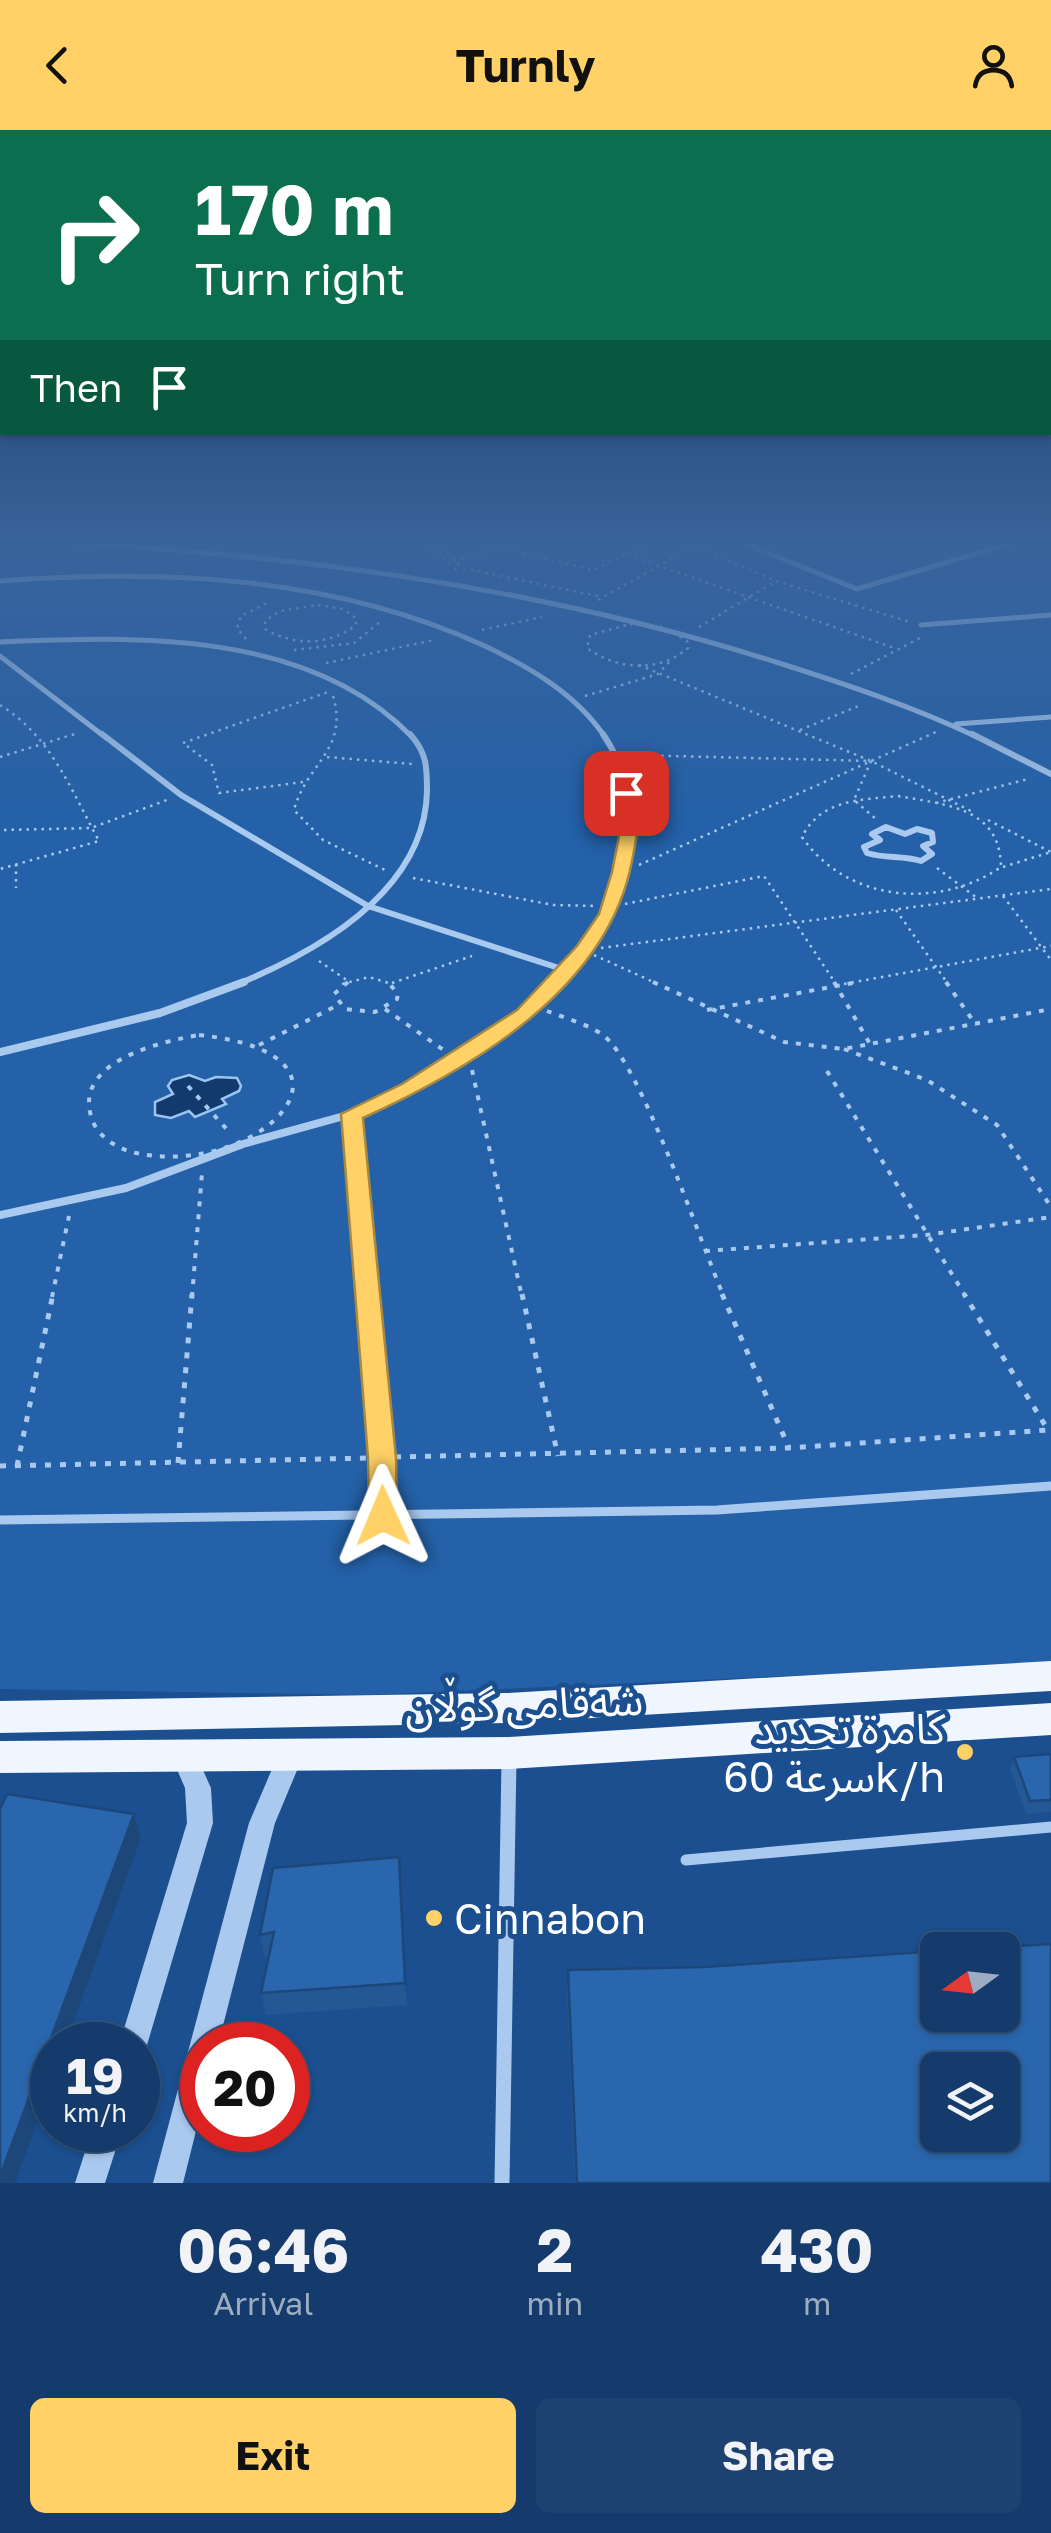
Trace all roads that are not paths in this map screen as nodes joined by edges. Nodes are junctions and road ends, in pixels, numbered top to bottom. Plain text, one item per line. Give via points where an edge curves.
1 (466, 635) edge
2 (680, 635) edge
3 (0, 642) edge
4 (0, 656) edge
5 (1051, 717) edge
6 (952, 725) junction
7 (1050, 774) edge
8 (925, 860) joint
9 (368, 906) junction
10 (564, 970) junction
11 (0, 1052) edge
12 (352, 1114) junction
13 (0, 1215) edge
14 (1051, 1486) edge
15 (383, 1516) junction
16 (0, 1520) edge
17 (1051, 1676) edge
18 (0, 1716) edge
19 (1051, 1719) edge
20 (509, 1753) junction
21 (290, 1756) junction
22 (0, 1757) edge
23 (185, 1758) junction
24 (1051, 1827) edge
25 (686, 1860) dead end
26 (141, 2022) edge
27 (210, 2022) edge
28 (180, 2137) edge
29 (100, 2152) edge
30 (90, 2183) edge
31 (168, 2183) edge
32 (502, 2183) edge

1 - 10 lane via 575,699 616,754 632,816 621,872 609,914
2 - 6 lane via 838,680
3 - 9 lane via 194,645 302,668 365,696 406,729 427,759 427,804 417,840 399,875
4 - 9 lane via 181,795
5 - 6 lane
6 - 7 lane
8 - 8 street via 932,854 923,846 933,842 932,833 886,827 872,834 880,840 864,847 867,853
9 - 10 lane
9 - 11 lane via 303,950 212,995 108,1030
10 - 12 lane via 532,1007 457,1060
12 - 13 lane via 241,1145 163,1176
12 - 15 lane
14 - 15 lane via 718,1510
15 - 16 lane
17 - 18 main road, شەقامی گوڵان via 506,1708
19 - 20 main road, شەقامی گوڵان
20 - 21 main road, شەقامی گوڵان
20 - 32 street
21 - 23 main road, شەقامی گوڵان
21 - 27 street via 262,1823
22 - 23 main road, شەقامی گوڵان
23 - 26 street via 198,1788 200,1823
24 - 25 lane
28 - 31 street
29 - 30 street

